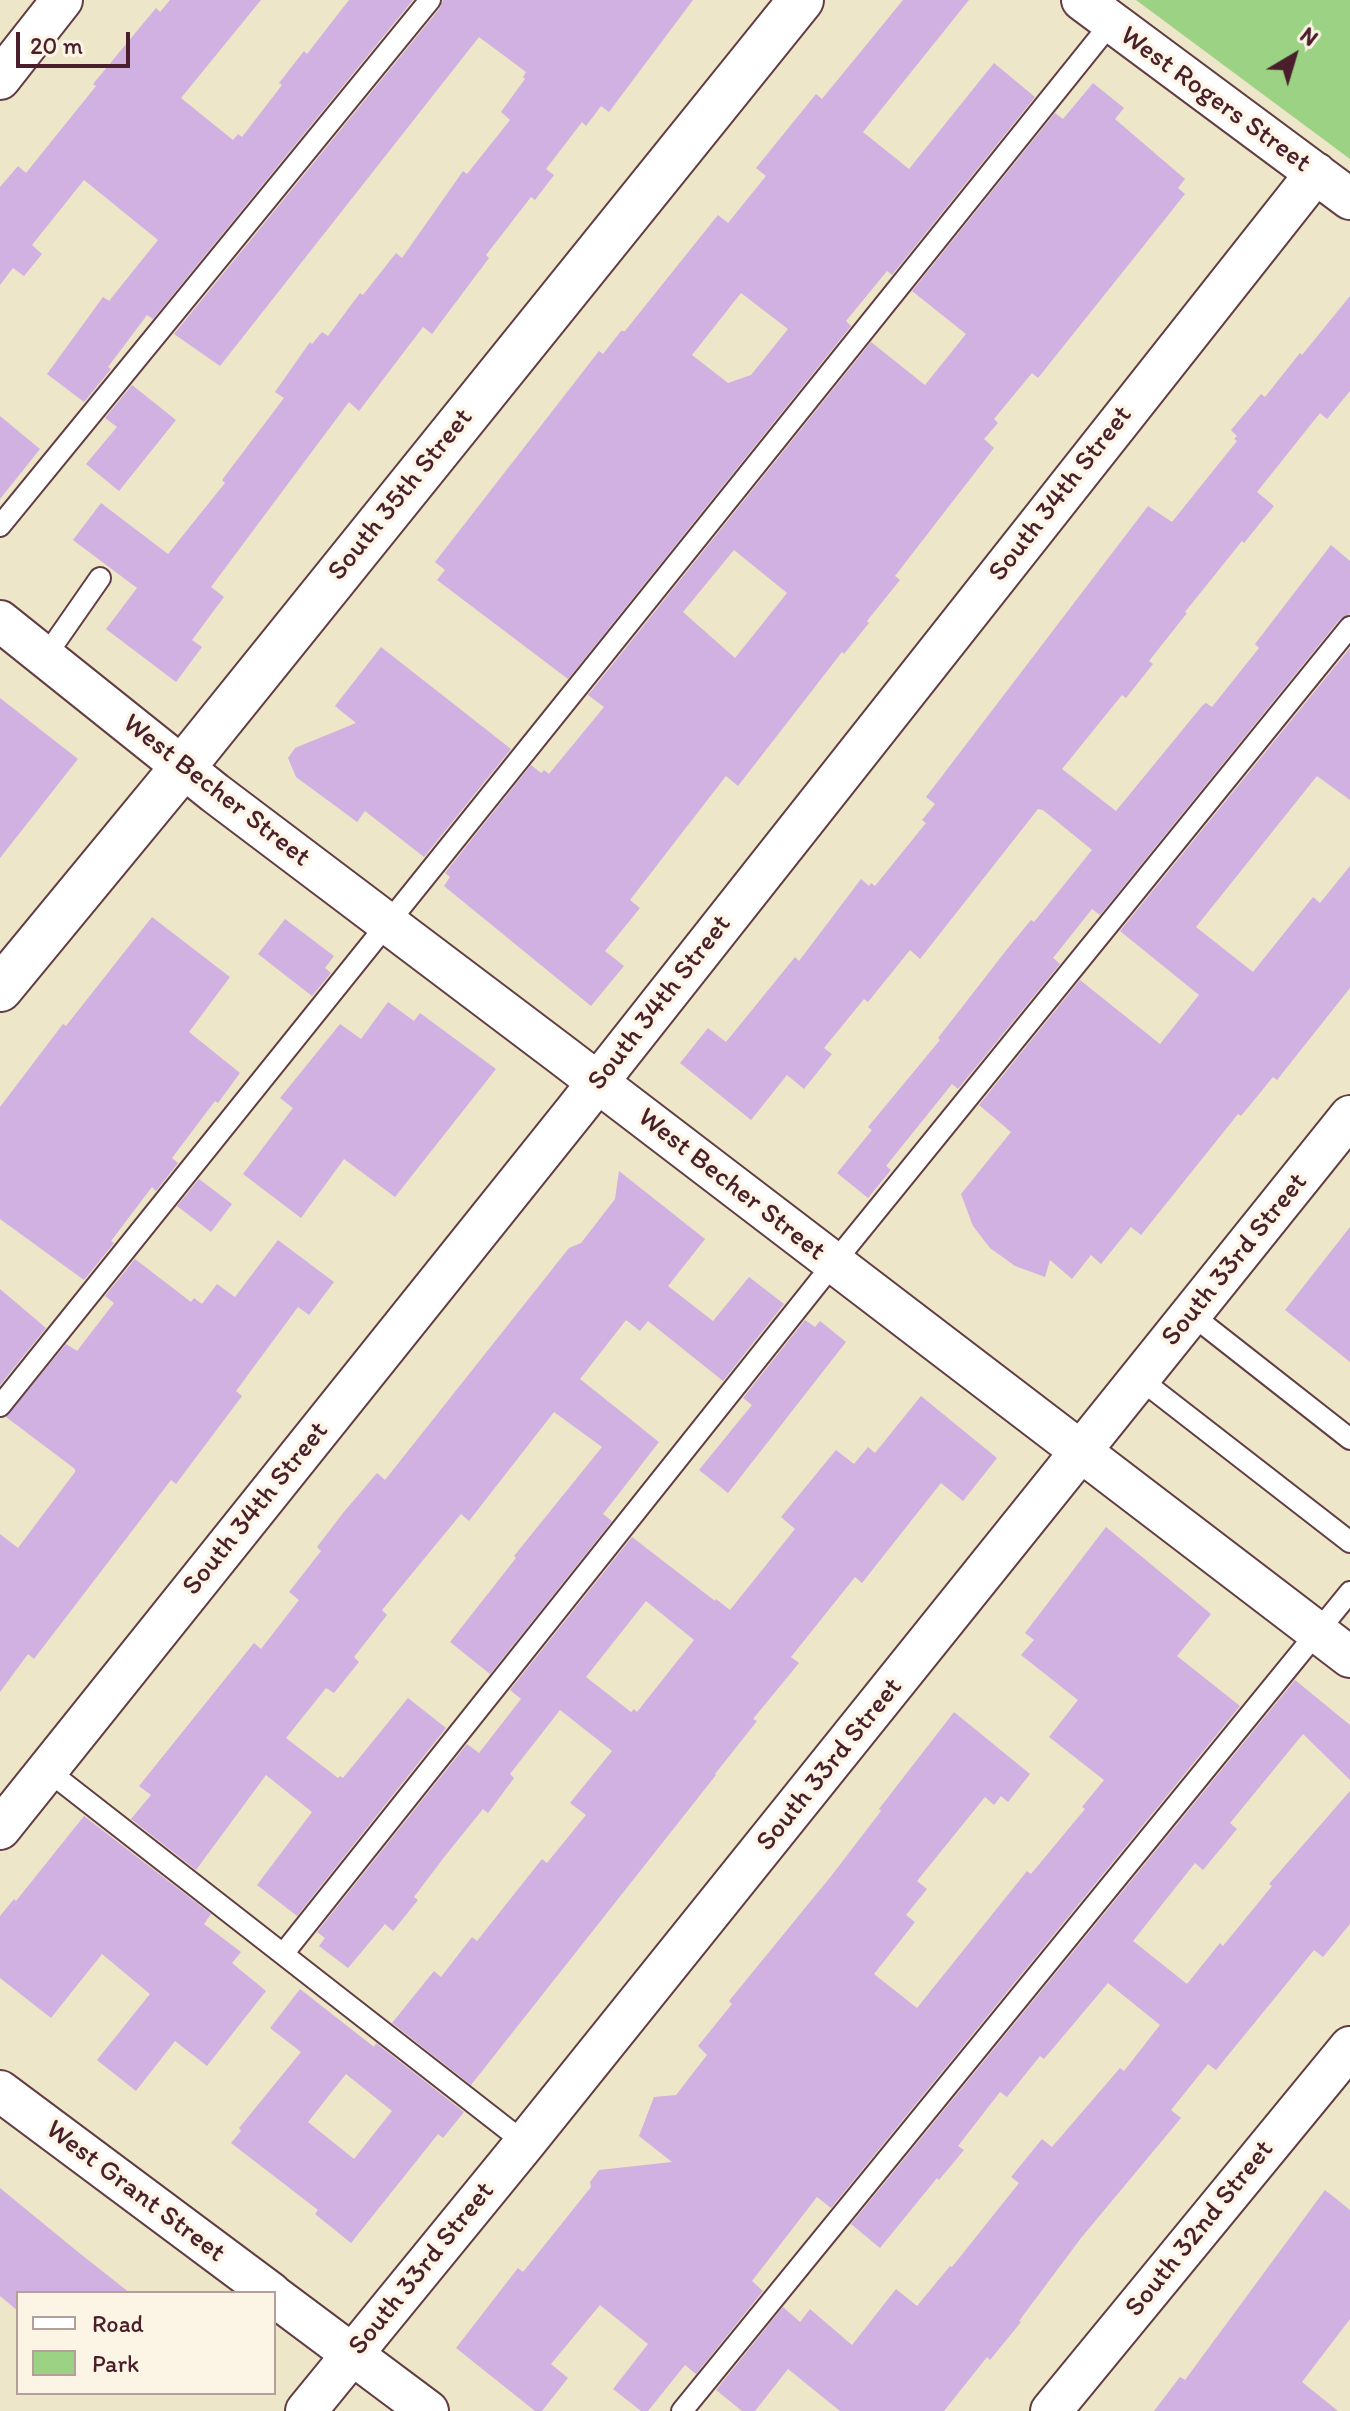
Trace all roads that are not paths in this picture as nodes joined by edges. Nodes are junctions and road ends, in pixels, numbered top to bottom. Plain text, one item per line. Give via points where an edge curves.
1 (62, 0) edge
2 (430, 0) edge
3 (801, 0) edge
4 (1096, 12) edge
5 (0, 79) edge
6 (1316, 173) junction
7 (1350, 199) edge
8 (0, 526) edge
9 (100, 578) dead end
10 (0, 621) edge
11 (1350, 627) edge
12 (45, 657) junction
13 (183, 767) junction
14 (390, 924) junction
15 (0, 989) edge
16 (597, 1082) junction
17 (1350, 1116) edge
18 (833, 1264) junction
19 (1192, 1315) junction
20 (1140, 1379) junction
21 (0, 1406) edge
22 (1350, 1439) edge
23 (1081, 1452) junction
24 (1350, 1542) edge
25 (1350, 1592) edge
26 (1318, 1633) junction
27 (1350, 1657) edge
28 (47, 1770) junction
29 (0, 1829) edge
30 (283, 1954) junction
31 (1350, 2047) edge
32 (0, 2091) edge
33 (525, 2143) junction
34 (268, 2291) edge
35 (276, 2297) edge
36 (352, 2354) junction
37 (306, 2411) edge
38 (428, 2411) edge
39 (682, 2411) edge
40 (1051, 2411) edge

1 - 5 street
2 - 8 lane
3 - 13 main road, South 35th Street
4 - 6 street, West Rogers Street
4 - 14 lane
6 - 7 street, West Rogers Street
6 - 16 street, South 34th Street
9 - 12 lane
10 - 12 street, West Becher Street
11 - 18 lane
12 - 13 street, West Becher Street
13 - 14 street, West Becher Street
13 - 15 main road, South 35th Street
14 - 16 street, West Becher Street
14 - 21 lane
16 - 18 street, West Becher Street
16 - 28 street, South 34th Street
17 - 19 street, South 33rd Street
18 - 23 street, West Becher Street
18 - 30 lane
19 - 20 street, South 33rd Street
19 - 22 lane
20 - 23 street, South 33rd Street
20 - 24 lane
23 - 26 street, West Becher Street
23 - 33 street, South 33rd Street
25 - 26 lane
26 - 27 street, West Becher Street
26 - 39 lane
28 - 29 street, South 34th Street
28 - 30 lane
30 - 33 lane
31 - 40 street, South 32nd Street
32 - 34 street, West Grant Street
33 - 36 street, South 33rd Street
35 - 36 street, West Grant Street
36 - 37 street, South 33rd Street
36 - 38 street, West Grant Street

